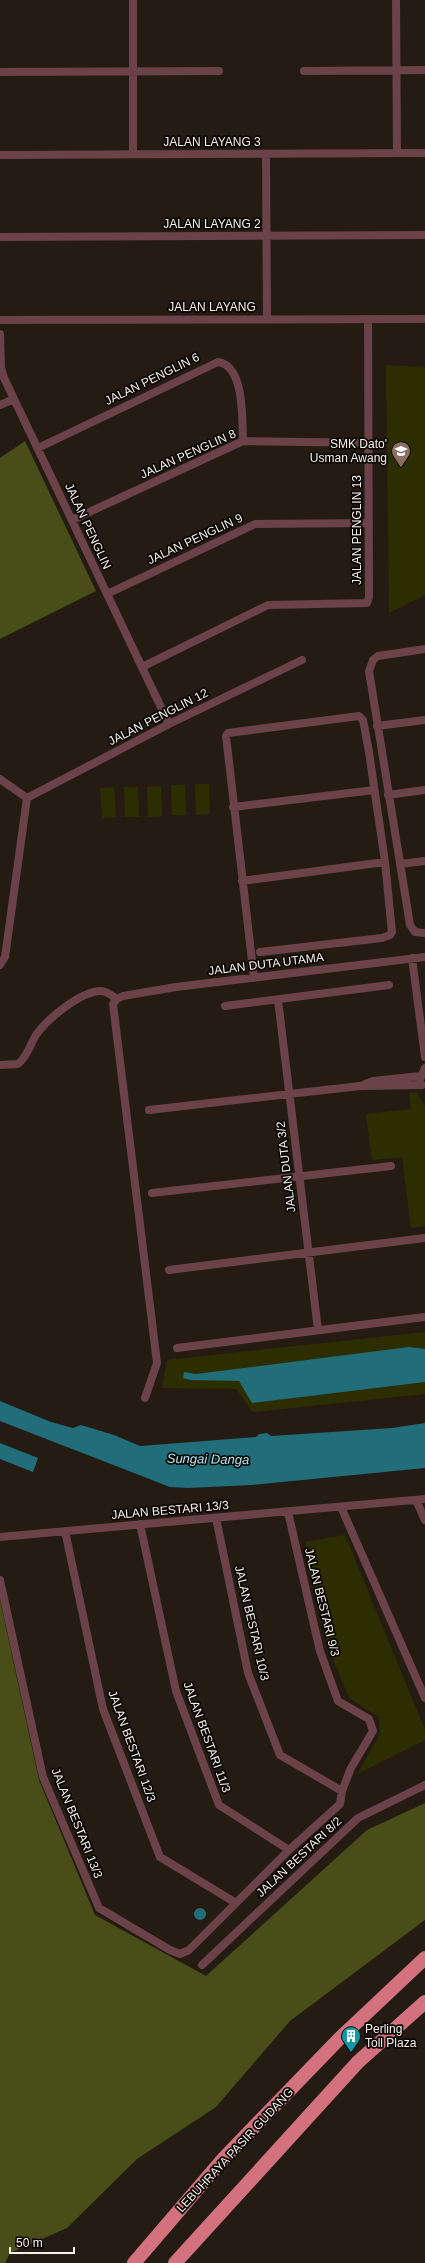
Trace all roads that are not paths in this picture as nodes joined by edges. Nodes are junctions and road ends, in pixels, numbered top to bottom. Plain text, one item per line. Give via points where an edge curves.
1 (133, 0) edge
2 (396, 0) edge
3 (396, 70) junction
4 (425, 70) edge
5 (133, 71) junction
6 (219, 71) dead end
7 (304, 71) dead end
8 (0, 72) edge
9 (397, 153) junction
10 (425, 153) edge
11 (133, 154) junction
12 (266, 154) junction
13 (0, 155) edge
14 (425, 235) edge
15 (266, 236) junction
16 (0, 237) edge
17 (267, 319) junction
18 (368, 319) junction
19 (425, 319) edge
20 (0, 320) edge
21 (0, 334) edge
22 (14, 399) junction
23 (0, 405) edge
24 (242, 441) junction
25 (368, 443) junction
26 (38, 448) junction
27 (72, 520) junction
28 (369, 523) junction
29 (107, 594) junction
30 (425, 650) edge
31 (302, 660) dead end
32 (142, 666) junction
33 (425, 720) edge
34 (169, 724) junction
35 (377, 726) junction
36 (0, 778) edge
37 (374, 790) junction
38 (425, 790) edge
39 (388, 795) junction
40 (26, 798) junction
41 (233, 807) junction
42 (425, 861) edge
43 (385, 862) junction
44 (400, 864) junction
45 (242, 881) junction
46 (425, 933) edge
47 (260, 952) dead end
48 (425, 957) edge
49 (412, 958) junction
50 (0, 965) edge
51 (254, 978) junction
52 (389, 986) dead end
53 (278, 1000) junction
54 (115, 1002) junction
55 (224, 1006) dead end
56 (425, 1057) edge
57 (0, 1065) edge
58 (425, 1068) edge
59 (420, 1076) junction
60 (360, 1086) junction
61 (424, 1087) edge
62 (289, 1094) junction
63 (149, 1110) dead end
64 (391, 1166) dead end
65 (299, 1177) junction
66 (152, 1193) dead end
67 (425, 1238) edge
68 (308, 1253) junction
69 (169, 1270) dead end
70 (425, 1317) edge
71 (318, 1330) junction
72 (177, 1348) dead end
73 (145, 1398) dead end
74 (421, 1500) edge
75 (341, 1507) junction
76 (288, 1512) junction
77 (216, 1518) junction
78 (425, 1520) edge
79 (140, 1524) junction
80 (65, 1531) junction
81 (0, 1537) edge
82 (0, 1580) edge
83 (425, 1698) edge
84 (425, 1785) edge
85 (342, 1791) junction
86 (289, 1850) junction
87 (236, 1903) junction
88 (425, 1958) edge
89 (202, 1964) dead end
90 (425, 2002) edge
91 (134, 2263) edge
92 (175, 2263) edge

1 - 5 street
2 - 3 street
3 - 4 street
3 - 7 street
3 - 9 street
5 - 6 street
5 - 8 street
5 - 11 street
9 - 10 street, JALAN LAYANG 3
9 - 12 street, JALAN LAYANG 3
11 - 12 street, JALAN LAYANG 3
11 - 13 street, JALAN LAYANG 3
12 - 15 street
14 - 15 street, JALAN LAYANG 2
15 - 16 street, JALAN LAYANG 2
15 - 17 street
17 - 18 street, JALAN LAYANG
17 - 20 street, JALAN LAYANG
18 - 19 street, JALAN LAYANG
18 - 25 street, JALAN PENGLIN 13
21 - 22 street, JALAN PENGLIN via 1,368
22 - 23 street
22 - 26 street, JALAN PENGLIN
24 - 25 street, JALAN PENGLIN 8
24 - 26 street, JALAN PENGLIN 6 via 242,394 230,369 222,362 218,362
24 - 27 street, JALAN PENGLIN 8
25 - 28 street, JALAN PENGLIN 13
26 - 27 street, JALAN PENGLIN
27 - 29 street, JALAN PENGLIN
28 - 29 street, JALAN PENGLIN 9 via 255,524
28 - 32 street, JALAN PENGLIN 13 via 367,603 268,605
29 - 32 street, JALAN PENGLIN
30 - 35 street via 384,654 373,660 369,672
31 - 34 street, JALAN PENGLIN 12
32 - 34 street, JALAN PENGLIN
33 - 35 street
34 - 40 street, JALAN PENGLIN 12
35 - 39 street
36 - 40 street
37 - 41 street
37 - 41 street via 363,720 355,716 228,733 225,739
37 - 43 street
38 - 39 street
39 - 44 street
40 - 50 street via 15,895 5,957
41 - 45 street
42 - 44 street
43 - 45 street
43 - 47 street via 393,928 390,935
44 - 46 street via 410,925 415,932
45 - 51 street
48 - 49 street, JALAN DUTA UTAMA
49 - 51 street, JALAN DUTA UTAMA
49 - 56 street
51 - 54 street, JALAN DUTA UTAMA via 176,987
52 - 53 street
53 - 55 street
53 - 62 street, JALAN DUTA 3/2
54 - 57 street via 103,991 77,1000 50,1018 18,1064
54 - 73 street via 157,1363
58 - 59 street
59 - 60 street via 374,1081
59 - 61 street
60 - 61 street
60 - 62 street
62 - 63 street
62 - 65 street, JALAN DUTA 3/2
64 - 65 street
65 - 66 street
65 - 68 street, JALAN DUTA 3/2
67 - 68 street
68 - 69 street
68 - 71 street, JALAN DUTA 3/2
70 - 71 street
71 - 72 street
74 - 75 street, JALAN BESTARI 13/3
74 - 78 street
75 - 76 street, JALAN BESTARI 13/3
75 - 83 street
76 - 77 street, JALAN BESTARI 13/3
76 - 85 street, JALAN BESTARI 9/3 via 320,1652 338,1701 369,1719 372,1724 371,1736 351,1768
77 - 79 street, JALAN BESTARI 13/3
77 - 85 street, JALAN BESTARI 10/3 via 248,1673 280,1755
79 - 80 street, JALAN BESTARI 13/3
79 - 86 street, JALAN BESTARI 11/3 via 176,1691 219,1805
80 - 81 street, JALAN BESTARI 13/3
80 - 87 street, JALAN BESTARI 12/3 via 103,1709 160,1857
82 - 87 street, JALAN BESTARI 13/3 via 44,1776 99,1908 180,1954 189,1950
84 - 89 street, JALAN BESTARI 8/2 via 358,1818
85 - 86 street via 340,1804
86 - 87 street
88 - 91 highway, LEBUHRAYA PASIR GUDANG via 339,2039 224,2158
90 - 92 highway via 358,2062

